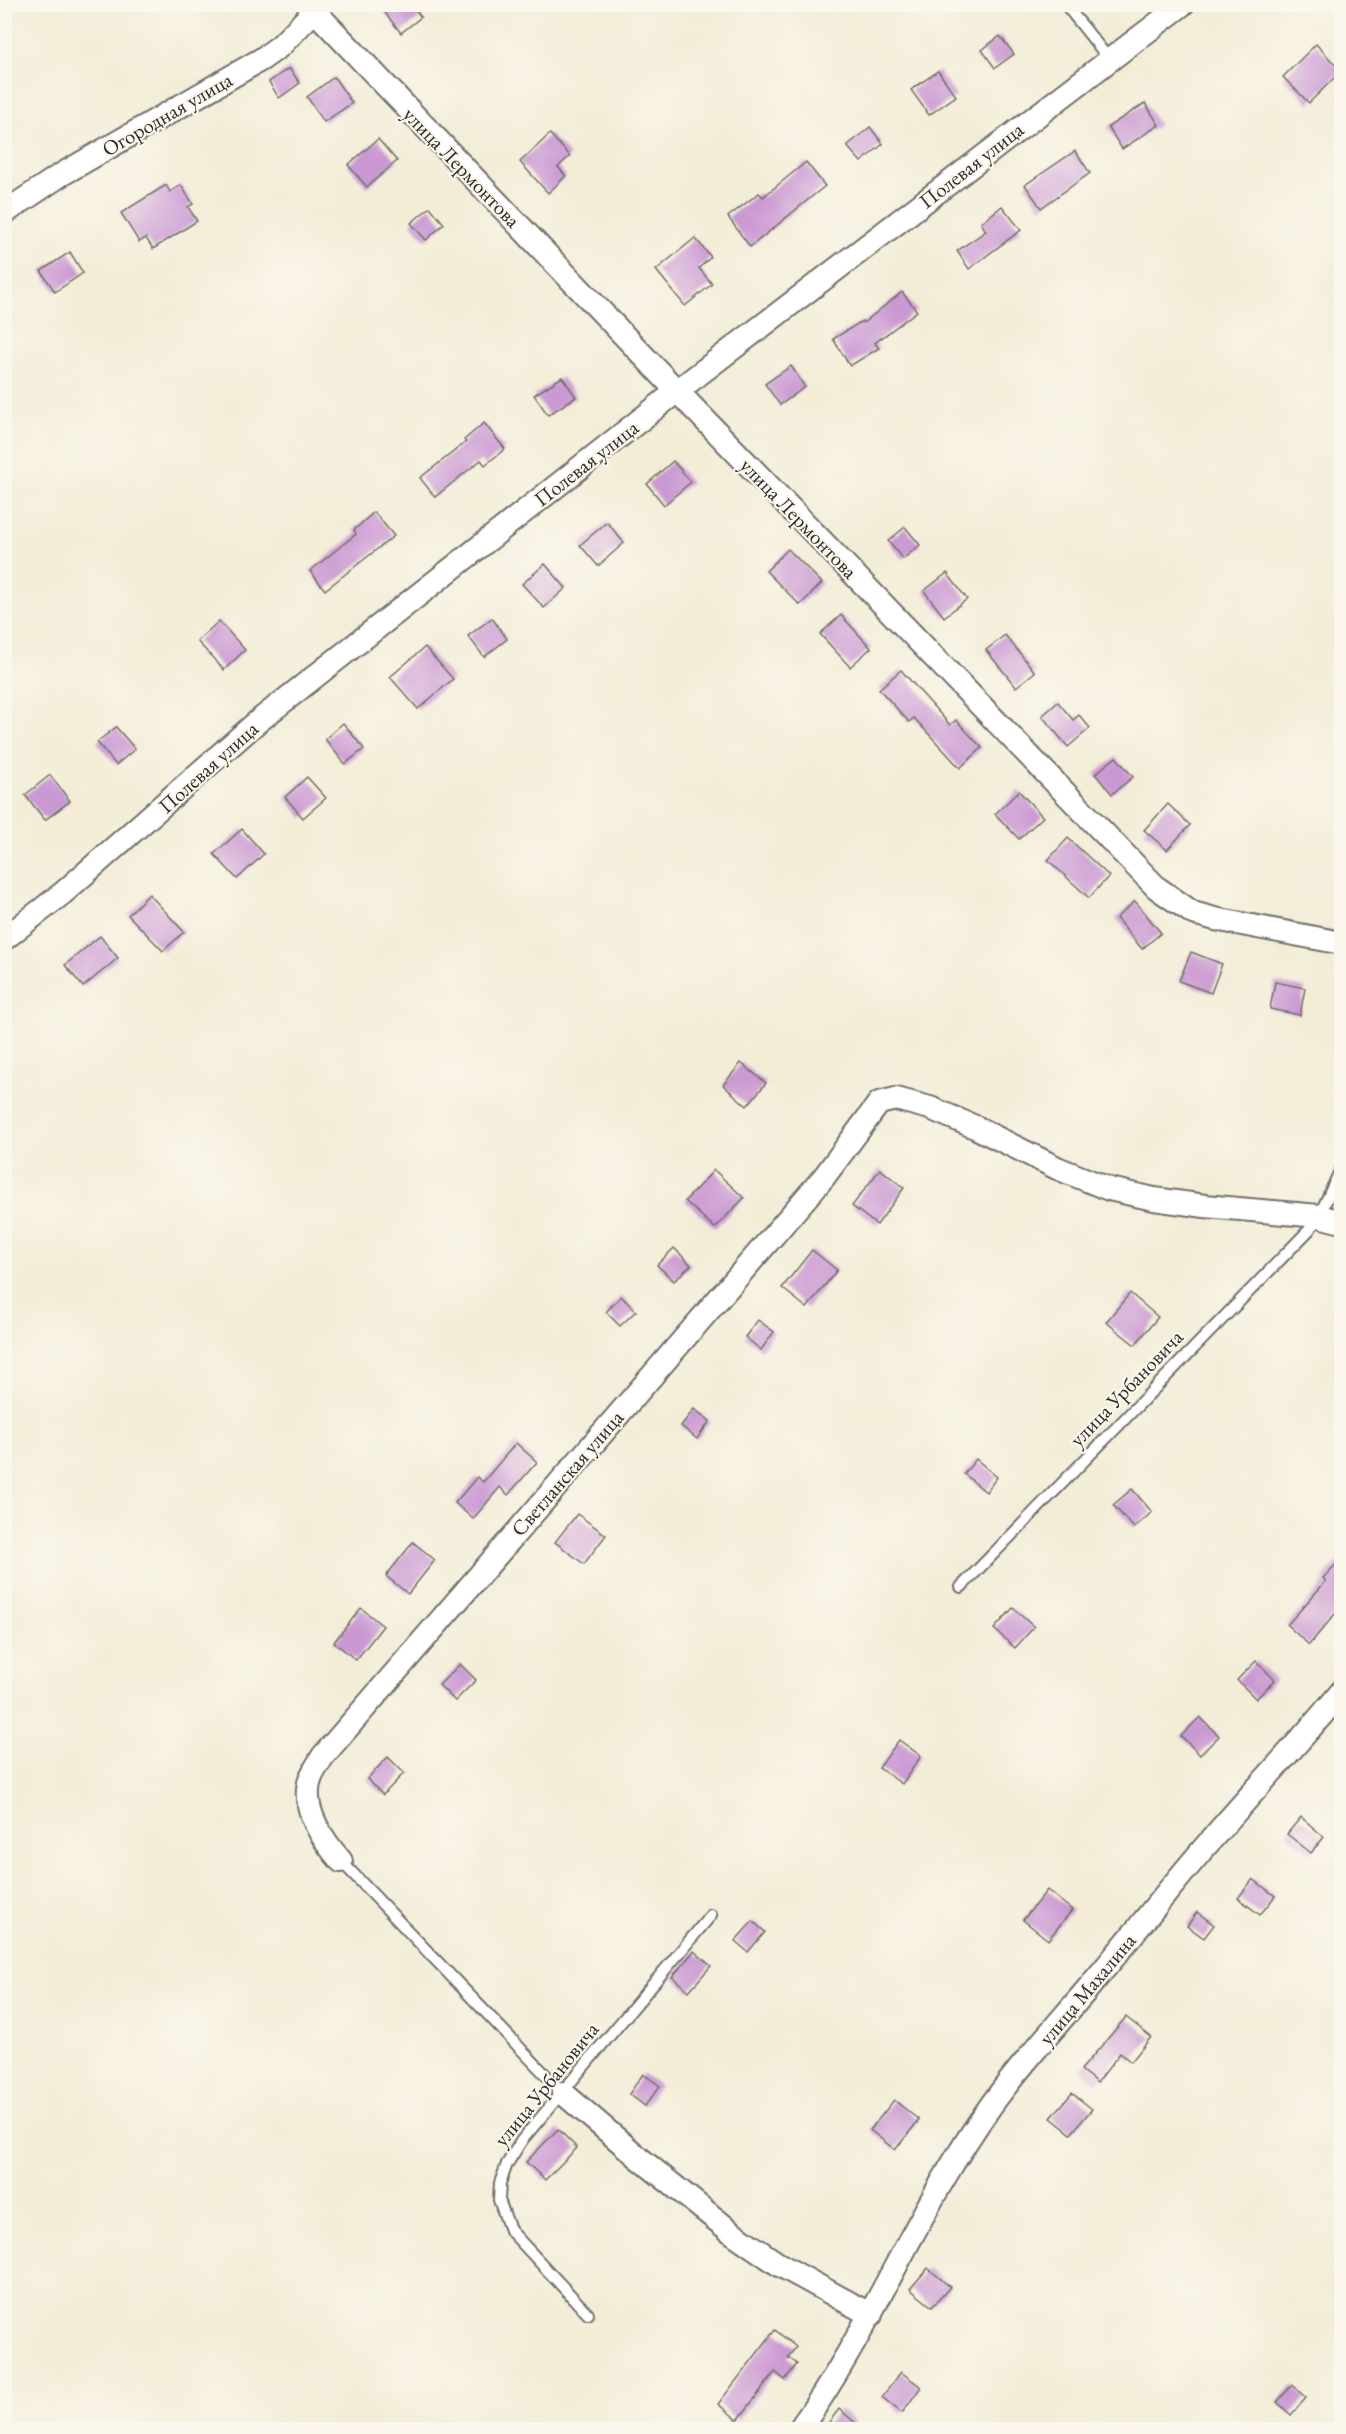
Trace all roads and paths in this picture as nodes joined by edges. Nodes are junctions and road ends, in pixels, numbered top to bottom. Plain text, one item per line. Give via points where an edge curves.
1 (1065, 4) edge
2 (1183, 4) edge
3 (314, 7) edge
4 (1109, 59) junction
5 (4, 213) edge
6 (677, 391) junction
7 (4, 939) edge
8 (1341, 943) edge
9 (1341, 1167) edge
10 (1319, 1216) junction
11 (1341, 1222) edge
12 (961, 1587) dead end
13 (1341, 1690) edge
14 (341, 1861) joint
15 (711, 1915) dead end
16 (562, 2093) junction
17 (588, 2314) dead end
18 (871, 2315) junction
19 (799, 2430) edge

1 - 4 lane
2 - 4 street, Полевая улица
3 - 5 street, Огородная улица via 280,46 262,59 59,176
3 - 6 street, улица Лермонтова
4 - 6 street, Полевая улица
6 - 7 street, Полевая улица via 256,723 63,893
6 - 8 street, улица Лермонтова via 1157,888 1193,913
9 - 10 lane, улица Урбановича
10 - 11 street
10 - 12 lane, улица Урбановича
10 - 14 street, Светланская улица via 1205,1206 1109,1189 930,1108 906,1101 879,1103 816,1186 322,1756 310,1779 308,1800 315,1823
13 - 18 street, улица Махалина via 992,2104 920,2221
14 - 16 lane
15 - 16 lane, улица Урбановича
16 - 17 lane, улица Урбановича via 507,2164 499,2200 510,2230
16 - 18 street via 730,2231 778,2264
18 - 19 street, улица Махалина

